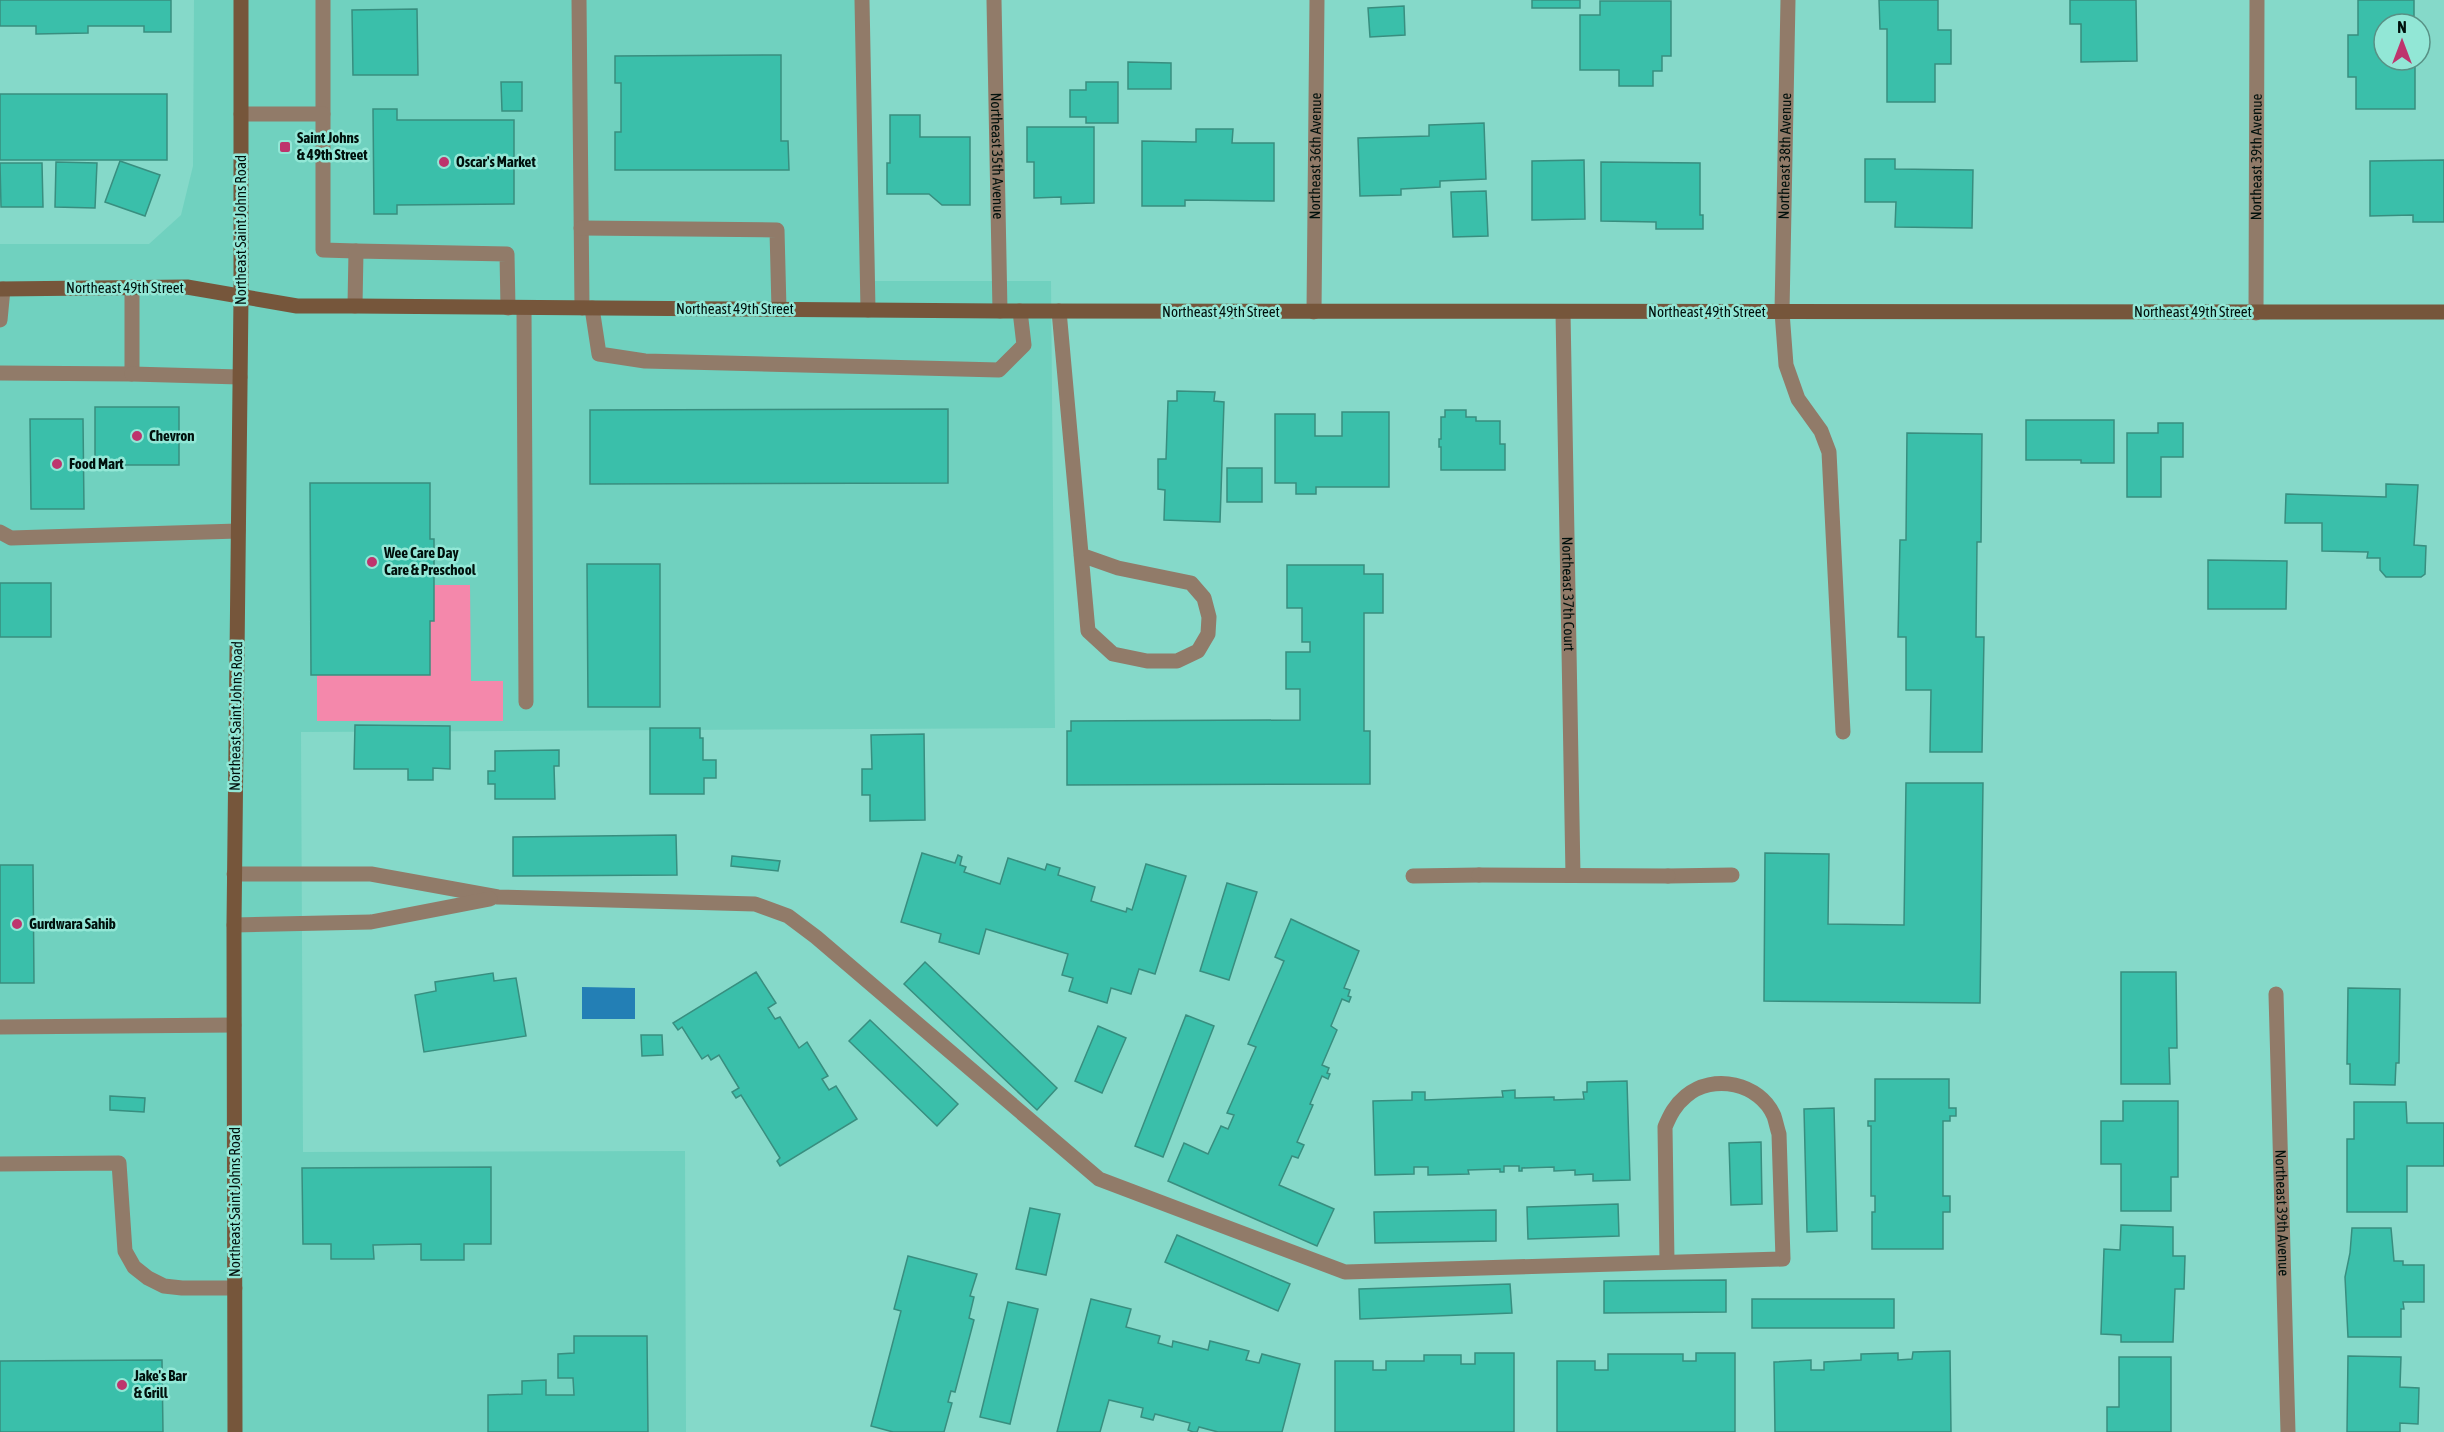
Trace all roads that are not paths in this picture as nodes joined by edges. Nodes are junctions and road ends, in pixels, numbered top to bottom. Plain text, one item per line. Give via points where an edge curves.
1 (241, 0) edge
2 (323, 0) edge
3 (579, 0) edge
4 (862, 0) edge
5 (994, 0) edge
6 (1317, 0) edge
7 (1788, 0) edge
8 (2258, 0) edge
9 (241, 114) junction
10 (323, 114) junction
11 (581, 228) junction
12 (356, 251) junction
13 (132, 287) junction
14 (2, 289) edge
15 (241, 297) junction
16 (355, 306) junction
17 (508, 308) junction
18 (524, 308) junction
19 (587, 308) junction
20 (779, 309) junction
21 (868, 310) junction
22 (1000, 311) junction
23 (1020, 311) junction
24 (1059, 311) junction
25 (1314, 312) junction
26 (1563, 312) junction
27 (1782, 312) junction
28 (2444, 312) edge
29 (2256, 313) junction
30 (0, 320) edge
31 (0, 373) edge
32 (132, 374) junction
33 (240, 377) junction
34 (238, 531) junction
35 (0, 532) edge
36 (1081, 555) junction
37 (526, 702) dead end
38 (1843, 732) dead end
39 (234, 874) junction
40 (1573, 875) junction
41 (1732, 875) dead end
42 (1413, 876) dead end
43 (498, 897) junction
44 (234, 925) junction
45 (2276, 994) dead end
46 (234, 1025) junction
47 (0, 1027) edge
48 (0, 1164) edge
49 (1667, 1262) junction
50 (235, 1288) junction
51 (235, 1432) edge
52 (2288, 1432) edge

1 - 9 street, Northeast Saint Johns Road
2 - 10 street
3 - 11 street
4 - 21 street
5 - 22 street, Northeast 35th Avenue
6 - 25 street, Northeast 36th Avenue
7 - 27 street, Northeast 38th Avenue
8 - 29 street, Northeast 39th Avenue
9 - 10 street
9 - 15 street, Northeast Saint Johns Road
10 - 12 street via 323,250
11 - 19 street
11 - 20 street via 777,230
12 - 16 street
12 - 17 street via 507,254
13 - 14 street, Northeast 49th Street
13 - 15 street, Northeast 49th Street via 187,287
13 - 32 street
14 - 30 street
15 - 16 street, Northeast 49th Street via 297,306
15 - 33 street, Northeast Saint Johns Road
16 - 17 street, Northeast 49th Street
17 - 18 street, Northeast 49th Street
18 - 19 street, Northeast 49th Street
18 - 37 street
19 - 20 street, Northeast 49th Street
19 - 23 street via 599,354 645,361 999,370 1024,345
20 - 21 street, Northeast 49th Street
21 - 22 street, Northeast 49th Street
22 - 23 street, Northeast 49th Street
23 - 24 street, Northeast 49th Street
24 - 25 street, Northeast 49th Street
24 - 36 street
25 - 26 street, Northeast 49th Street
26 - 27 street, Northeast 49th Street
26 - 40 street, Northeast 37th Court
27 - 29 street, Northeast 49th Street
27 - 38 street, Northeast 38th Avenue via 1786,365 1798,399 1821,431 1829,452
28 - 29 street, Northeast 49th Street
31 - 32 street
32 - 33 street
33 - 34 street, Northeast Saint Johns Road
34 - 35 street via 11,538
34 - 39 street, Northeast Saint Johns Road
36 - 36 street via 1088,631 1113,654 1147,661 1177,661 1198,651 1208,634 1209,617 1204,598 1191,583 1118,568
39 - 43 street via 371,874
39 - 44 street, Northeast Saint Johns Road
40 - 41 street
40 - 42 street
43 - 44 street via 371,922
43 - 49 street via 755,904 788,916 1099,1179 1345,1272
44 - 46 street, Northeast Saint Johns Road
45 - 52 street, Northeast 39th Avenue
46 - 47 street
46 - 50 street, Northeast Saint Johns Road
48 - 50 street via 119,1163 125,1251 134,1267 164,1286
49 - 49 street via 1783,1259 1779,1134 1773,1114 1761,1098 1744,1087 1725,1083 1705,1085 1687,1094 1673,1108 1665,1127
50 - 51 street, Northeast Saint Johns Road

